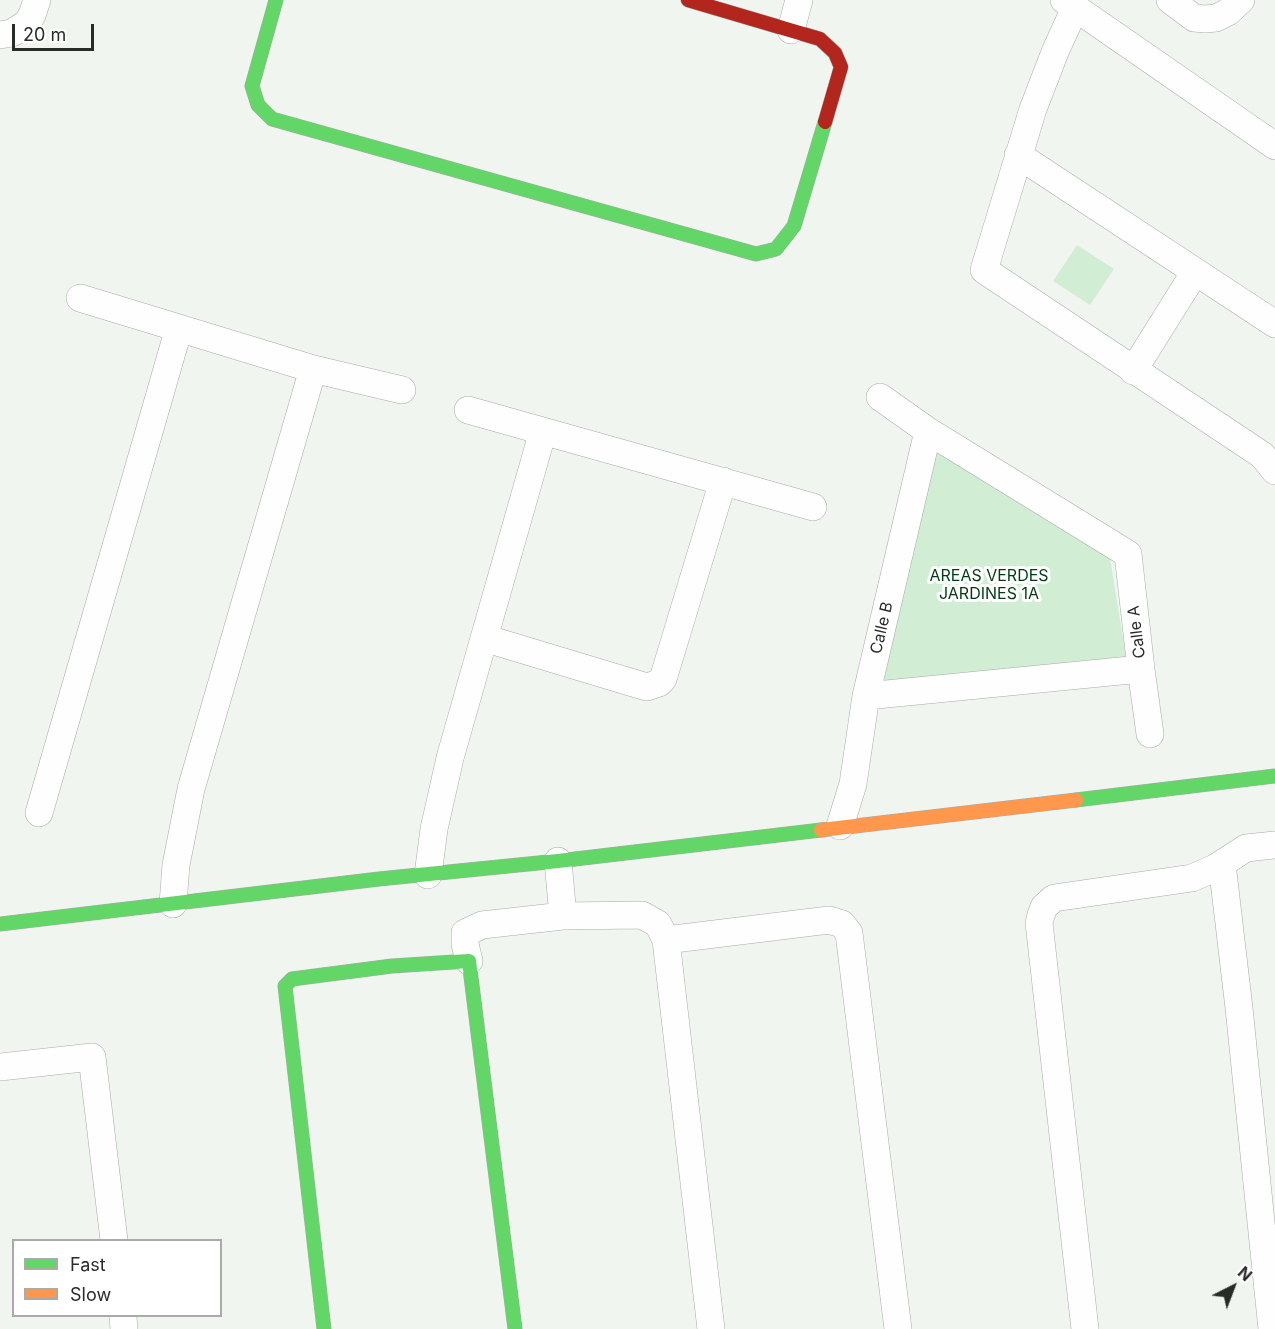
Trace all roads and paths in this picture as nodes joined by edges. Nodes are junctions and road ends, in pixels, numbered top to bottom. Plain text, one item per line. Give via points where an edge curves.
1 (37, 0) edge
2 (276, 0) edge
3 (688, 0) edge
4 (799, 0) edge
5 (1170, 0) edge
6 (1241, 0) edge
7 (1069, 4) edge
8 (750, 9) edge
9 (791, 30) junction
10 (0, 35) edge
11 (1275, 146) edge
12 (1018, 155) junction
13 (1195, 272) junction
14 (80, 298) dead end
15 (1275, 324) edge
16 (179, 328) junction
17 (313, 369) junction
18 (1133, 371) junction
19 (402, 390) dead end
20 (880, 397) dead end
21 (468, 410) dead end
22 (543, 431) junction
23 (928, 431) junction
24 (1272, 459) edge
25 (723, 481) junction
26 (813, 507) dead end
27 (484, 638) junction
28 (1141, 669) junction
29 (866, 696) junction
30 (1150, 734) dead end
31 (1275, 776) edge
32 (39, 813) dead end
33 (840, 826) junction
34 (1275, 845) edge
35 (558, 861) junction
36 (1222, 864) junction
37 (428, 875) junction
38 (173, 904) junction
39 (563, 916) junction
40 (0, 924) edge
41 (666, 940) junction
42 (469, 962) junction
43 (0, 1067) edge
44 (114, 1239) edge
45 (324, 1329) edge
46 (515, 1329) edge
47 (711, 1329) edge
48 (898, 1329) edge
49 (1085, 1329) edge
50 (1272, 1329) edge

1 - 10 street via 27,23 12,33
2 - 9 street via 252,86 258,105 272,119 756,254 776,249 790,235 841,67 835,53 820,39
3 - 8 street
4 - 9 street
5 - 6 street via 1194,18 1205,19 1228,12
7 - 11 street
7 - 12 street
8 - 9 street
12 - 13 street
12 - 18 street via 984,270
13 - 15 street
13 - 18 street
14 - 16 street
16 - 17 street
16 - 32 street
17 - 19 street
17 - 38 street via 191,789 176,865
18 - 24 street
20 - 23 street
21 - 22 street
22 - 25 street
22 - 27 street
23 - 28 street, Calle A via 1128,554
23 - 29 street, Calle B
25 - 26 street
25 - 27 street via 659,683 647,687
27 - 37 street via 450,758
28 - 29 street, Calle A
28 - 30 street
29 - 33 street, Calle B via 853,784
31 - 33 street
33 - 35 street
34 - 36 street via 1246,848
35 - 37 street
35 - 39 street
36 - 49 street via 1192,878 1054,898 1041,915
36 - 50 street
37 - 38 street
38 - 40 street
39 - 41 street via 642,915 658,924
39 - 42 street via 482,925 465,933
41 - 47 street
41 - 48 street via 829,920 842,924 849,933
42 - 45 street via 292,978 285,986
42 - 46 street
43 - 44 street via 92,1057

